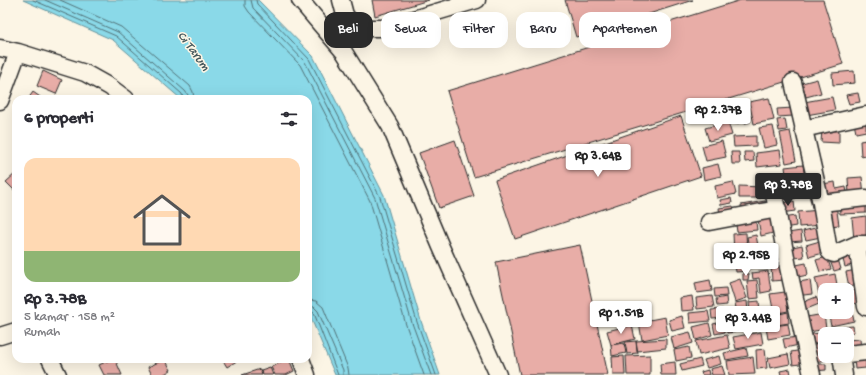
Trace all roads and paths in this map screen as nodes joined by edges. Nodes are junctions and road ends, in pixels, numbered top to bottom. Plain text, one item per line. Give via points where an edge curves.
1 (300, 0) edge
2 (341, 0) edge
3 (477, 0) edge
4 (0, 48) edge
5 (18, 52) junction
6 (793, 82) dead end
7 (121, 95) edge
8 (0, 101) edge
9 (866, 115) edge
10 (803, 129) junction
11 (772, 184) dead end
12 (866, 198) edge
13 (821, 203) junction
14 (778, 209) junction
15 (709, 222) dead end
16 (862, 244) edge
17 (866, 308) edge
18 (12, 332) edge
19 (0, 336) edge
20 (866, 352) edge
21 (854, 353) edge
22 (52, 363) edge
23 (302, 363) edge
24 (843, 363) edge
25 (58, 375) edge
26 (305, 375) edge
27 (498, 375) edge
28 (812, 375) edge
29 (844, 375) edge

1 - 27 street via 344,52 390,126
2 - 3 street via 345,15 352,23 361,28 383,28
4 - 5 street
5 - 7 street via 85,73
5 - 8 street
6 - 10 street
9 - 10 street
10 - 13 street
11 - 14 street
12 - 13 street
13 - 16 street via 830,252 834,254
14 - 15 street
14 - 28 street
16 - 17 street
18 - 19 street
20 - 21 street
22 - 25 street
23 - 26 street
24 - 29 street

